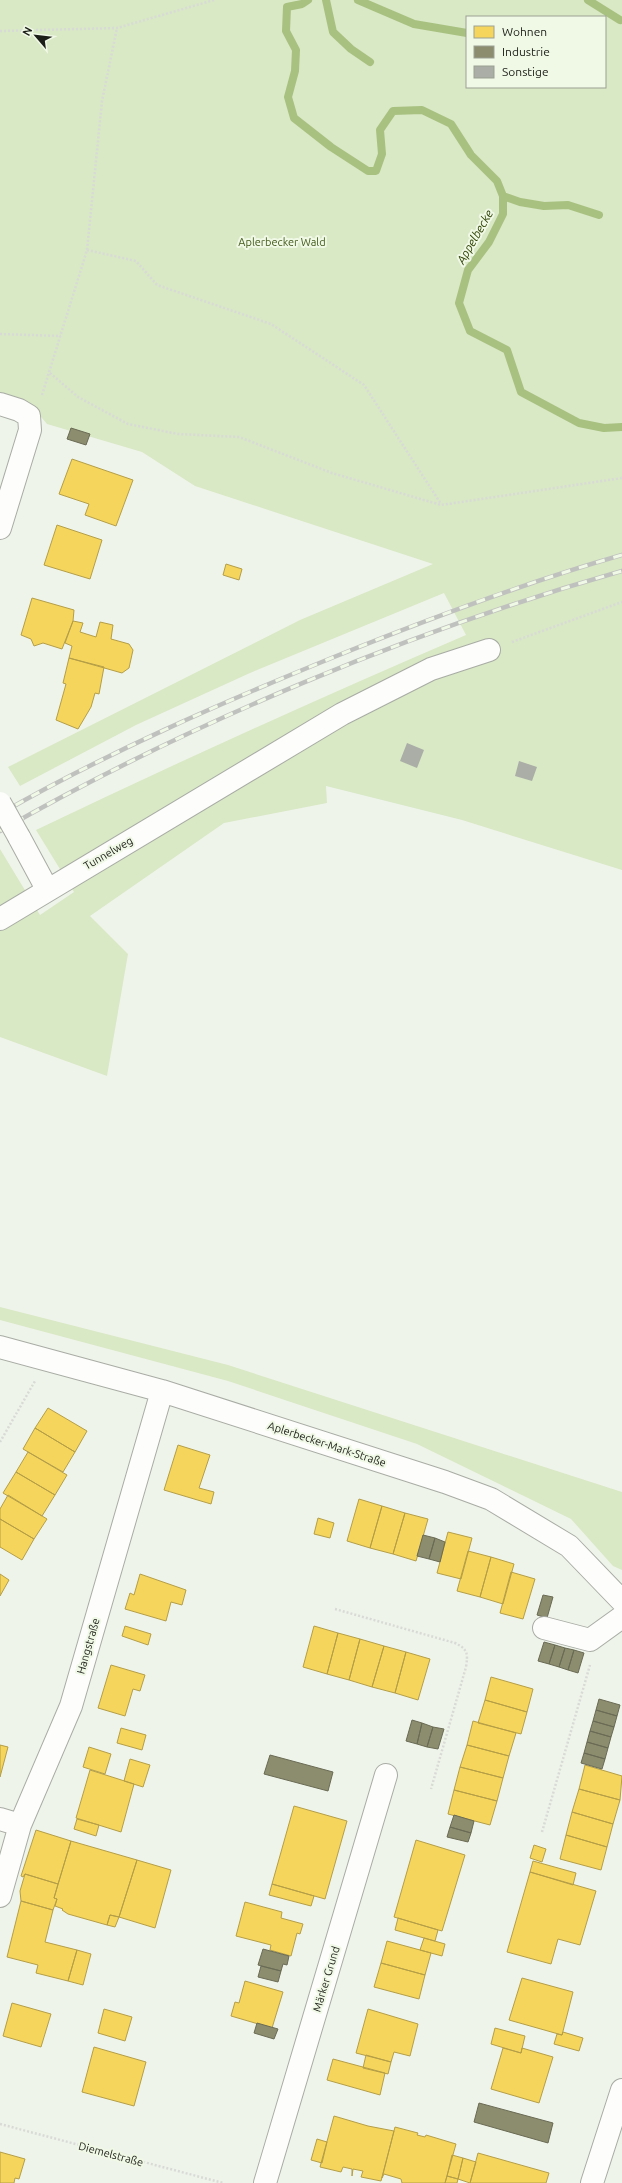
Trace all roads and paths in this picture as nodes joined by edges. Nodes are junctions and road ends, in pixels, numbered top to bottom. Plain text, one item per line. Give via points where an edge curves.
1 (214, 0) edge
2 (117, 28) junction
3 (0, 31) edge
4 (87, 250) junction
5 (0, 334) edge
6 (61, 336) junction
7 (50, 373) junction
8 (0, 404) edge
9 (29, 416) junction
10 (622, 478) edge
11 (441, 505) junction
12 (0, 528) edge
13 (622, 602) edge
14 (489, 650) joint
15 (0, 803) edge
16 (47, 889) junction
17 (0, 919) edge
18 (0, 1347) edge
19 (46, 1359) junction
20 (162, 1391) junction
21 (0, 1442) edge
22 (622, 1602) edge
23 (335, 1609) dead end
24 (622, 1617) edge
25 (544, 1628) dead end
26 (590, 1640) junction
27 (386, 1775) dead end
28 (431, 1789) dead end
29 (10, 1822) edge
30 (542, 1832) dead end
31 (0, 1896) edge
32 (622, 2090) edge
33 (0, 2124) edge
34 (223, 2183) edge
35 (266, 2183) edge
36 (592, 2183) edge

1 - 2 path
2 - 3 path
2 - 4 path via 102,101
4 - 6 path
4 - 11 path via 136,261 157,284 271,324 364,385
5 - 6 path
6 - 7 path
7 - 9 path via 41,396
7 - 11 path via 78,397 128,424 178,434 239,437 332,473
8 - 9 street
9 - 12 street via 30,430
10 - 11 path
13 - 14 path
14 - 16 street, Tunnelweg via 431,669 342,714
15 - 16 street, bridge
16 - 17 street, Tunnelweg
18 - 19 street, Aplerbecker-Mark-Straße
19 - 20 street, Aplerbecker-Mark-Straße
19 - 21 path via 30,1392
20 - 22 street, Aplerbecker-Mark-Straße via 491,1499 569,1546
20 - 29 street, Hangstraße via 71,1706
23 - 28 path via 455,1643 466,1649 466,1667
24 - 26 street
25 - 26 street
26 - 30 path via 591,1662
27 - 35 street, Märker Grund
29 - 31 street, Hangstraße
32 - 36 street
33 - 34 path, Diemelstraße

